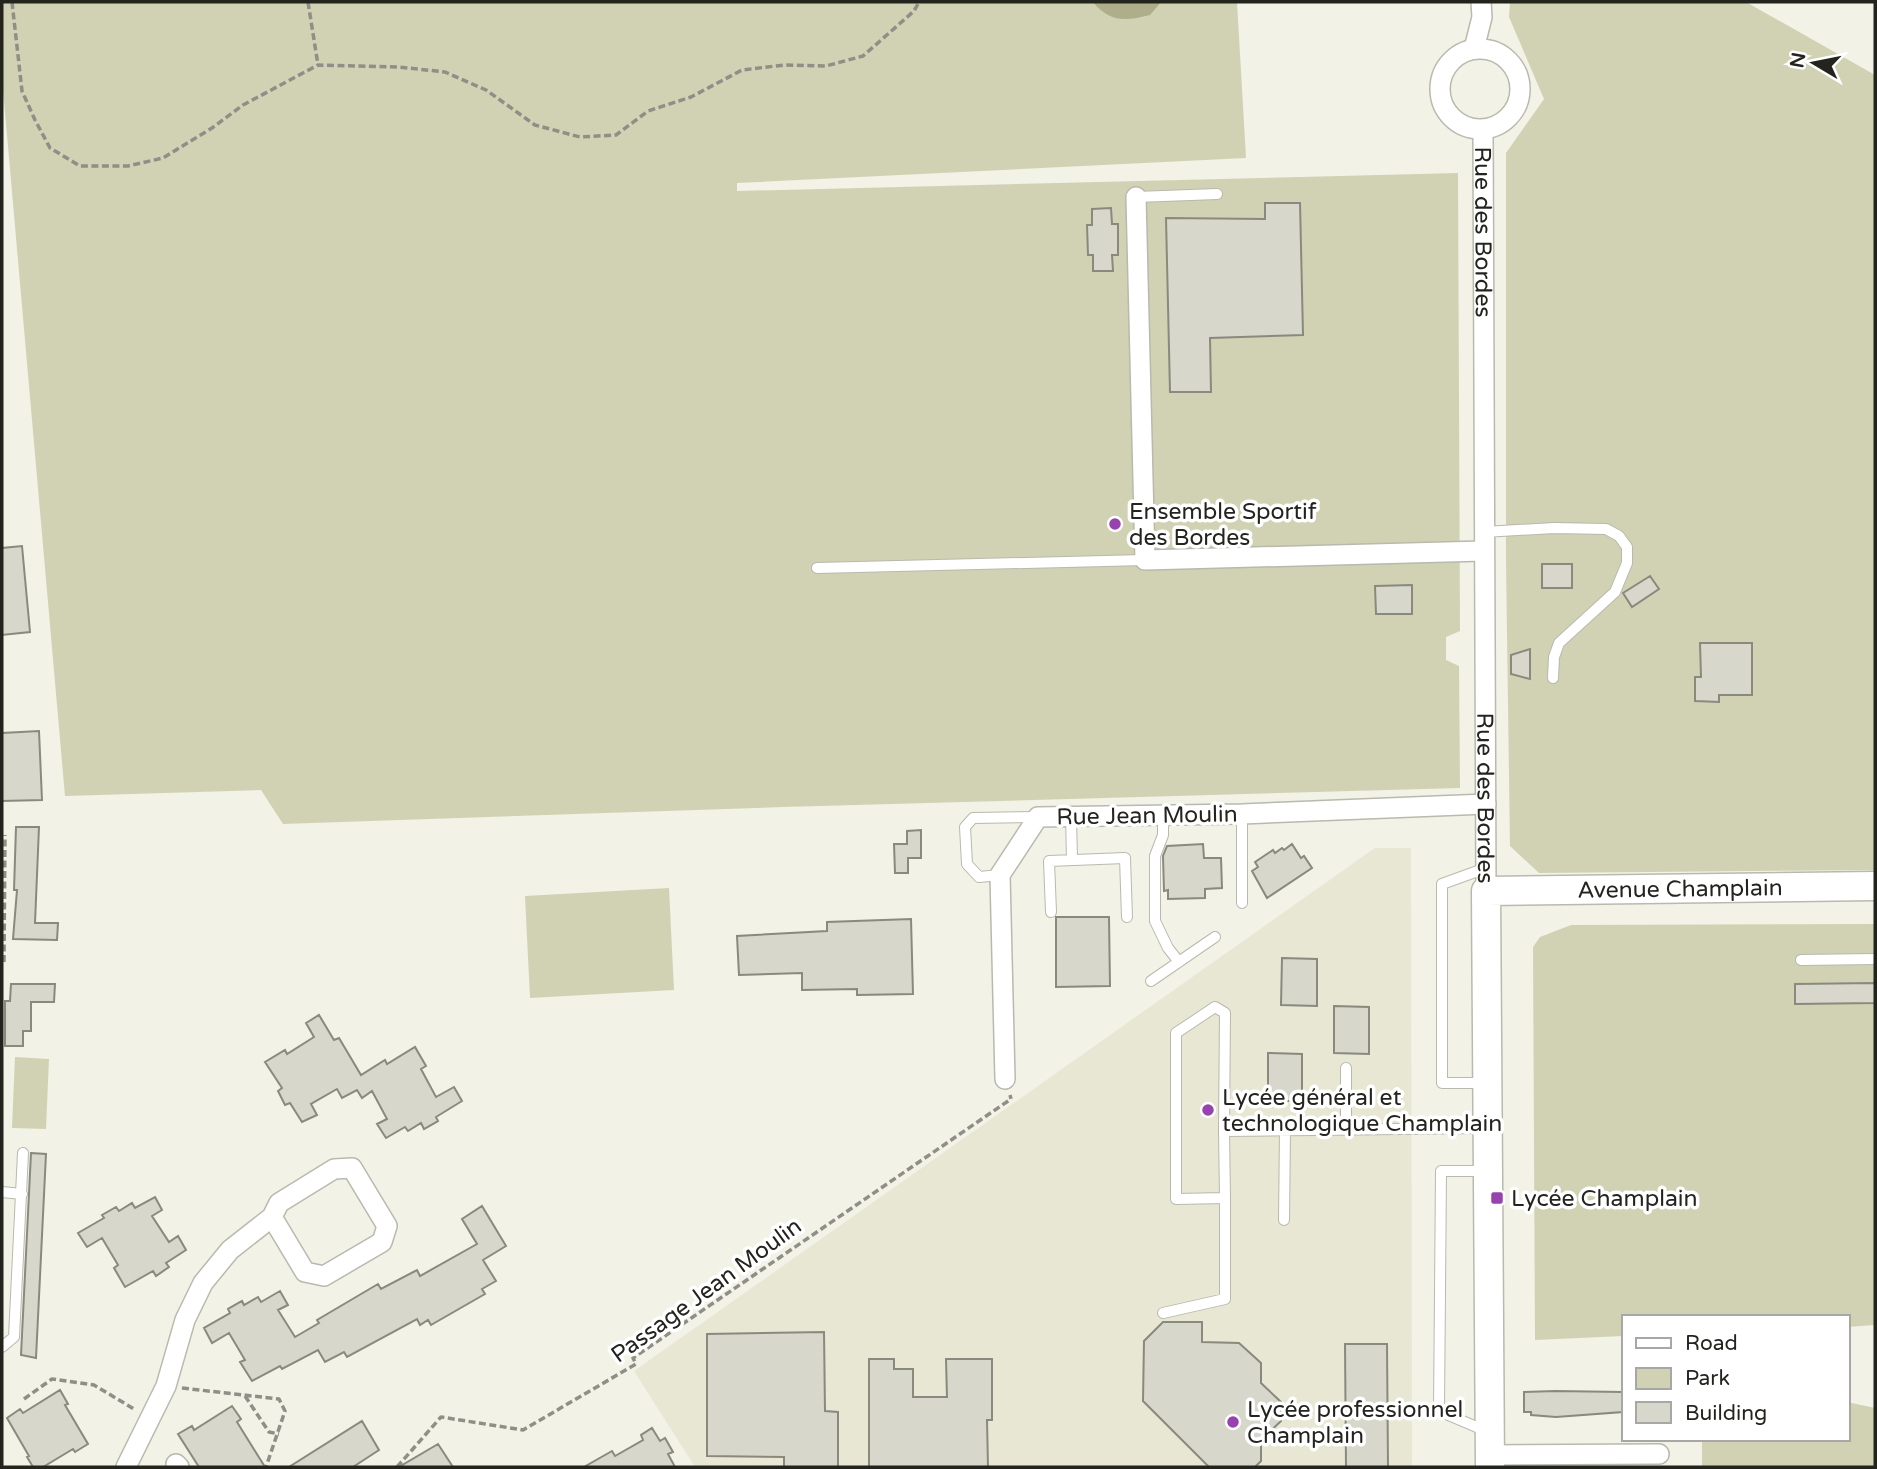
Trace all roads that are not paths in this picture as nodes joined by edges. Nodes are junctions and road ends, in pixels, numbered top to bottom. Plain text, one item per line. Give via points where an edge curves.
1 (1481, 2) edge
2 (1474, 49) junction
3 (1483, 130) junction
4 (1217, 194) dead end
5 (1136, 197) joint
6 (1484, 541) junction
7 (1145, 560) junction
8 (817, 568) dead end
9 (1553, 678) dead end
10 (1486, 804) junction
11 (1242, 814) junction
12 (1163, 815) junction
13 (1071, 816) junction
14 (1038, 817) junction
15 (1072, 860) junction
16 (1000, 875) junction
17 (1486, 880) junction
18 (1875, 886) edge
19 (1242, 903) dead end
20 (1051, 912) dead end
21 (1127, 917) dead end
22 (1214, 937) dead end
23 (1875, 959) edge
24 (1801, 960) dead end
25 (1179, 962) junction
26 (1152, 981) dead end
27 (1346, 1069) dead end
28 (1005, 1079) road end
29 (1489, 1083) junction
30 (1490, 1128) junction
31 (1346, 1129) junction
32 (1284, 1130) junction
33 (1224, 1131) junction
34 (23, 1153) dead end
35 (1490, 1171) junction
36 (2, 1192) edge
37 (22, 1195) junction
38 (1225, 1198) junction
39 (272, 1217) junction
40 (1284, 1220) dead end
41 (1163, 1313) dead end
42 (2, 1347) edge
43 (1490, 1452) edge
44 (1659, 1454) dead end
45 (126, 1467) edge

1 - 2 street
2 - 3 street via 1451,61 1443,72 1440,96 1455,121
2 - 3 street via 1501,54 1521,85 1520,99 1506,121
3 - 6 street, Rue des Bordes
4 - 5 lane
5 - 7 street
6 - 7 street
6 - 9 lane via 1606,529 1628,547 1628,563 1615,592 1559,643 1553,657
6 - 10 street, Rue des Bordes
7 - 8 lane
10 - 11 street, Rue Jean Moulin
10 - 17 street, Rue des Bordes
11 - 12 street, Rue Jean Moulin
11 - 19 lane
12 - 13 street, Rue Jean Moulin
12 - 25 lane via 1163,835 1155,856 1155,921
13 - 14 street, Rue Jean Moulin
13 - 15 lane
14 - 16 street, Rue Jean Moulin
14 - 16 lane via 973,818 965,827 967,864 979,877
15 - 20 lane via 1049,861
15 - 21 lane via 1125,858
16 - 28 street
17 - 18 street, Avenue Champlain
17 - 29 street, Rue des Bordes
17 - 29 lane via 1442,884 1442,1083
22 - 25 lane
23 - 24 lane
25 - 26 lane
27 - 31 lane
29 - 30 street, Rue des Bordes
30 - 31 lane
30 - 35 street, Rue des Bordes
31 - 32 lane
32 - 33 lane
32 - 40 lane
33 - 38 lane
33 - 38 lane via 1225,1013 1215,1007 1176,1033 1176,1199
34 - 37 lane
35 - 43 street, Rue des Bordes
35 - 43 lane via 1441,1171 1439,1411
36 - 37 lane
37 - 42 lane via 14,1337
38 - 41 lane via 1225,1298
39 - 39 street via 305,1272 324,1276 382,1242 387,1226 352,1168 334,1169 279,1203
39 - 45 street via 230,1250 203,1283 185,1320 166,1386
43 - 44 street

